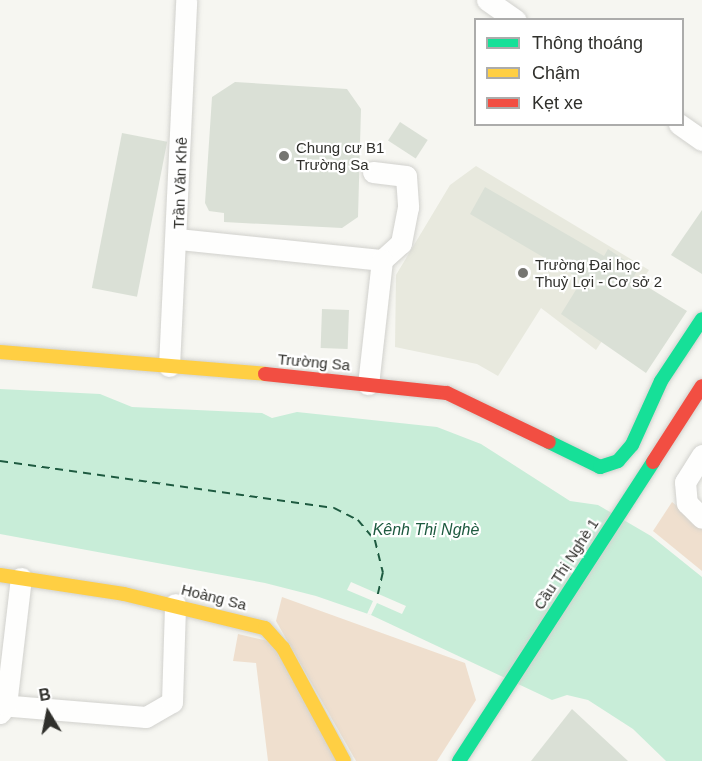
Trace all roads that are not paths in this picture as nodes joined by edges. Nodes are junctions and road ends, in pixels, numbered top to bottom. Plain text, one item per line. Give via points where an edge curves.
1 (186, 0) edge
2 (487, 0) edge
3 (513, 18) edge
4 (682, 126) edge
5 (702, 140) edge
6 (373, 172) dead end
7 (178, 239) junction
8 (382, 260) junction
9 (702, 319) edge
10 (702, 341) edge
11 (0, 352) edge
12 (169, 366) junction
13 (368, 384) junction
14 (702, 386) edge
15 (650, 413) junction
16 (702, 455) edge
17 (702, 518) edge
18 (0, 574) edge
19 (21, 578) junction
20 (175, 604) junction
21 (2, 708) edge
22 (344, 761) edge
23 (459, 761) edge

1 - 7 street, Trần Văn Khê
2 - 3 street
4 - 5 street
6 - 8 street via 406,176 408,207 401,243
7 - 8 street
7 - 12 street, Trần Văn Khê
8 - 13 street
9 - 15 street via 661,381
10 - 15 street
11 - 12 street, Trường Sa
12 - 13 street, Trường Sa
13 - 15 street, Trường Sa via 447,393 590,464 608,465 625,455
14 - 23 street, Cầu Thị Nghè 1
16 - 17 street via 685,482 687,503
18 - 19 street, Hoàng Sa
19 - 20 street, Hoàng Sa
19 - 21 street
20 - 21 street via 171,702 146,717
20 - 22 street, Hoàng Sa via 251,623 271,632

